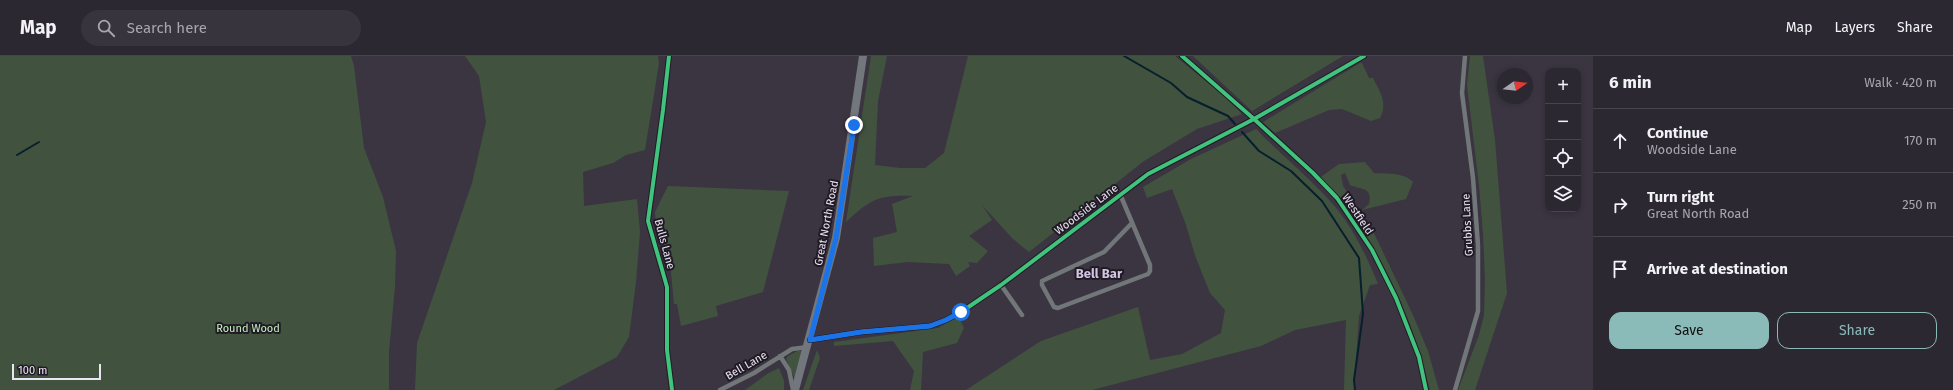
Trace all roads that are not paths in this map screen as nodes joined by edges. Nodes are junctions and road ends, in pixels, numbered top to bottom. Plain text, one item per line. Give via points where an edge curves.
1 (669, 56) edge
2 (863, 56) edge
3 (1182, 56) edge
4 (1364, 56) edge
5 (1464, 56) edge
6 (1254, 119) junction
7 (1120, 194) junction
8 (1132, 223) junction
9 (1001, 285) junction
10 (1022, 316) dead end
11 (809, 343) junction
12 (780, 356) junction
13 (672, 390) edge
14 (720, 390) edge
15 (794, 390) edge
16 (1426, 390) edge
17 (1455, 390) edge

1 - 13 street, Bulls Lane via 648,221 667,287 667,350
2 - 11 main road, Great North Road via 840,218
3 - 6 street, Westfield
4 - 6 street, Woodside Lane
5 - 17 street, Grubbs Lane via 1462,93 1473,178 1478,245 1478,311
6 - 7 street, Woodside Lane via 1148,174
6 - 16 street, Westfield via 1337,198 1367,244 1398,305 1418,357
7 - 8 street
7 - 9 street, Woodside Lane
8 - 8 street via 1150,265 1148,274 1058,308 1054,306 1042,281 1104,252
9 - 10 street
9 - 11 street, Woodside Lane via 961,312 930,326 861,332
11 - 12 street, Bell Lane
11 - 15 main road, Great North Road
12 - 14 street, Bell Lane
12 - 15 street, Bell Lane via 789,370

